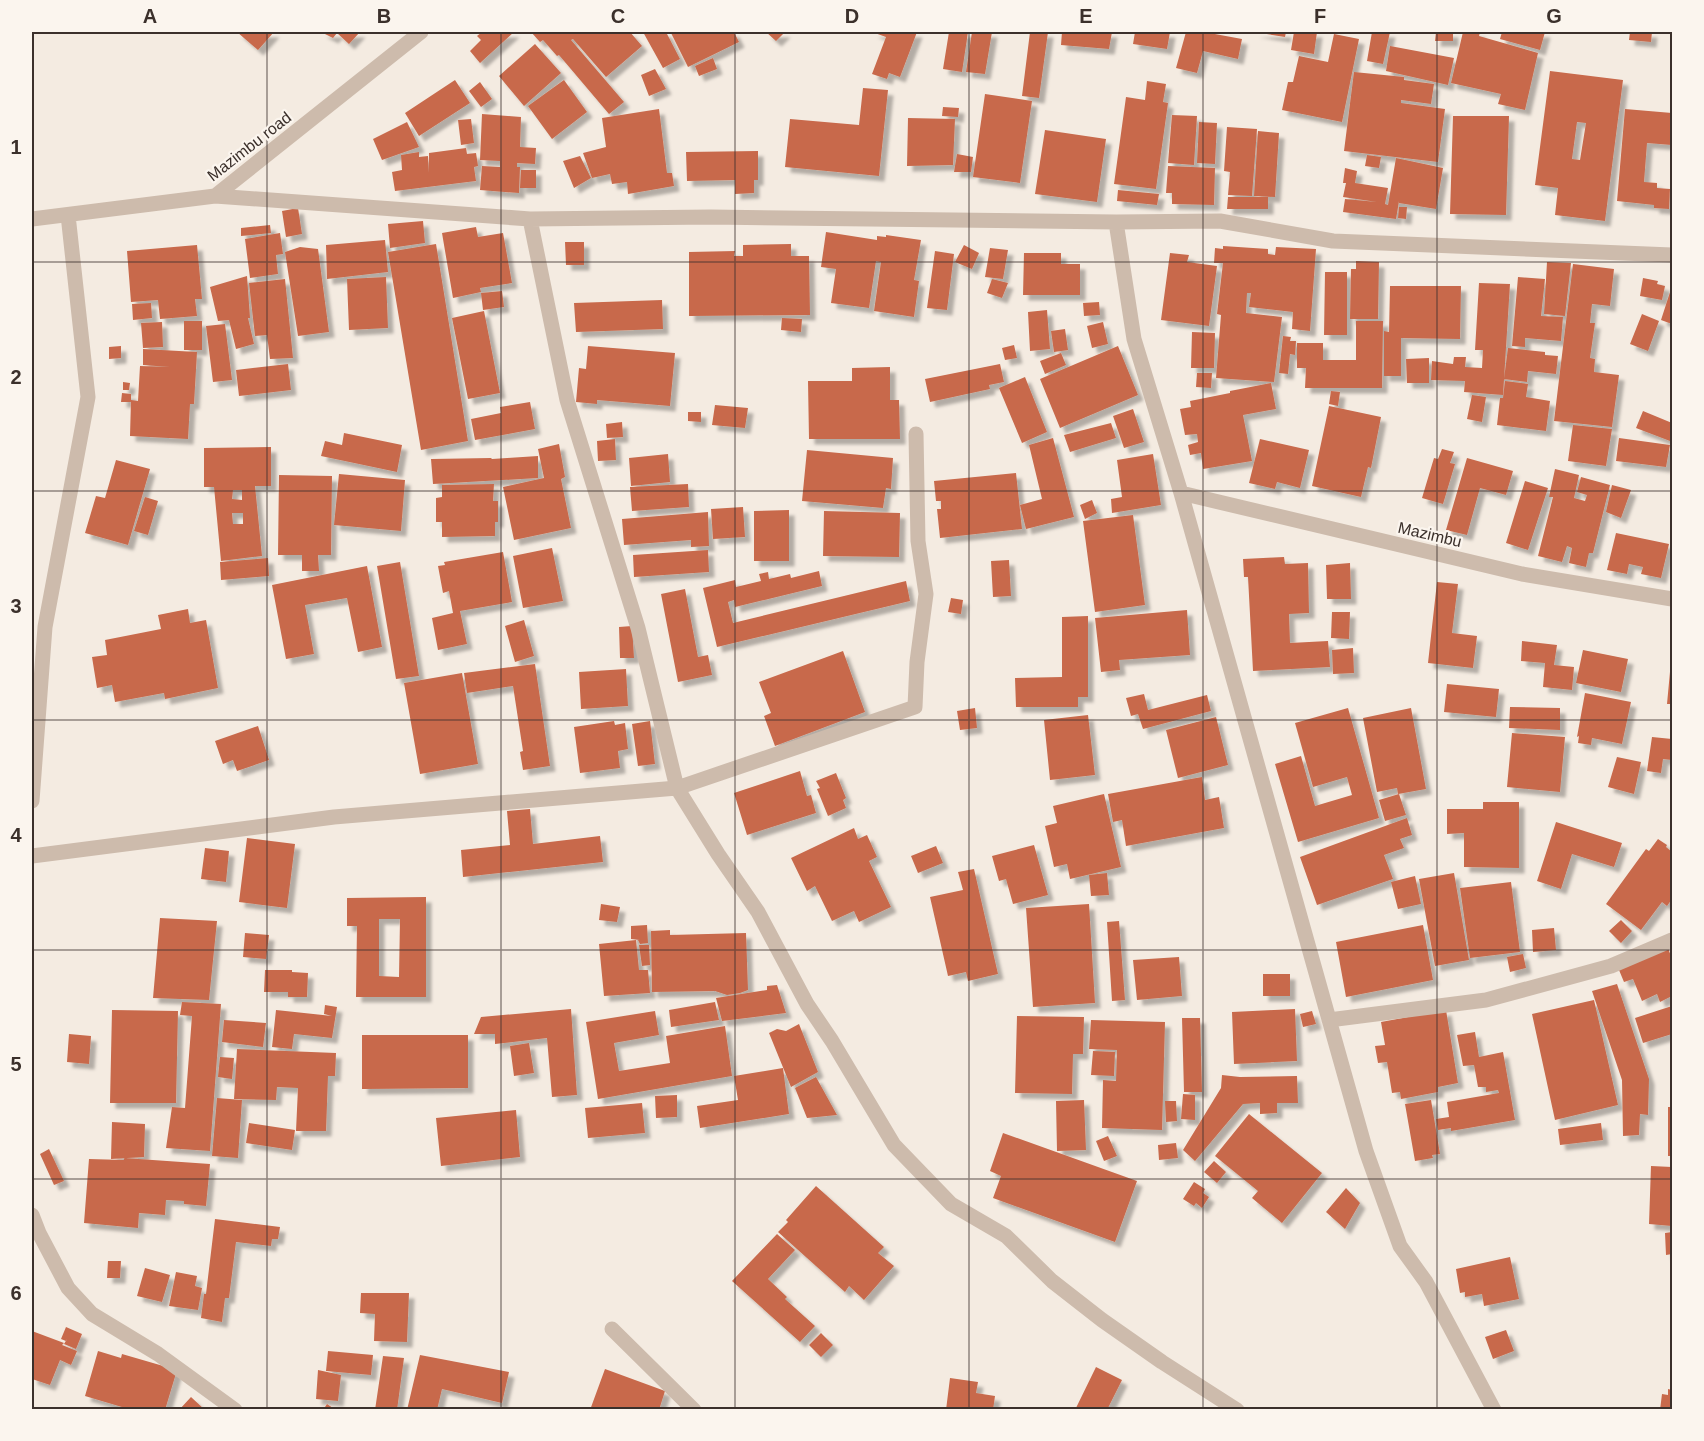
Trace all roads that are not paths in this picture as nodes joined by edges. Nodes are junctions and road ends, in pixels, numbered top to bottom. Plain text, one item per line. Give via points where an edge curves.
1 (421, 32) edge
2 (215, 196) junction
3 (68, 215) junction
4 (32, 219) edge
5 (530, 219) junction
6 (1116, 222) junction
7 (1672, 255) edge
8 (916, 434) dead end
9 (1181, 493) junction
10 (1672, 599) edge
11 (677, 788) junction
12 (32, 801) edge
13 (32, 856) edge
14 (1672, 940) edge
15 (1329, 1020) junction
16 (32, 1215) edge
17 (612, 1329) dead end
18 (235, 1410) edge
19 (694, 1410) edge
20 (1237, 1410) edge
21 (1494, 1410) edge

1 - 2 street, Mazimbu road
2 - 3 street, Mazimbu road
2 - 5 street
3 - 4 street, Mazimbu road
3 - 12 street via 88,397 45,627
5 - 6 street
5 - 11 street via 567,400 638,628
6 - 7 street via 1220,221 1334,241
6 - 9 street via 1134,339
8 - 11 street via 918,541 926,594 915,707
9 - 10 street, Mazimbu via 1522,574
9 - 15 street
11 - 13 street via 334,817
11 - 20 street via 758,912 807,1004 894,1145 951,1204 1006,1236 1052,1281 1102,1320
14 - 15 street via 1611,966 1486,1000
15 - 21 street via 1366,1151 1400,1246 1426,1282
16 - 18 street via 68,1288 93,1314 158,1354
17 - 19 street

